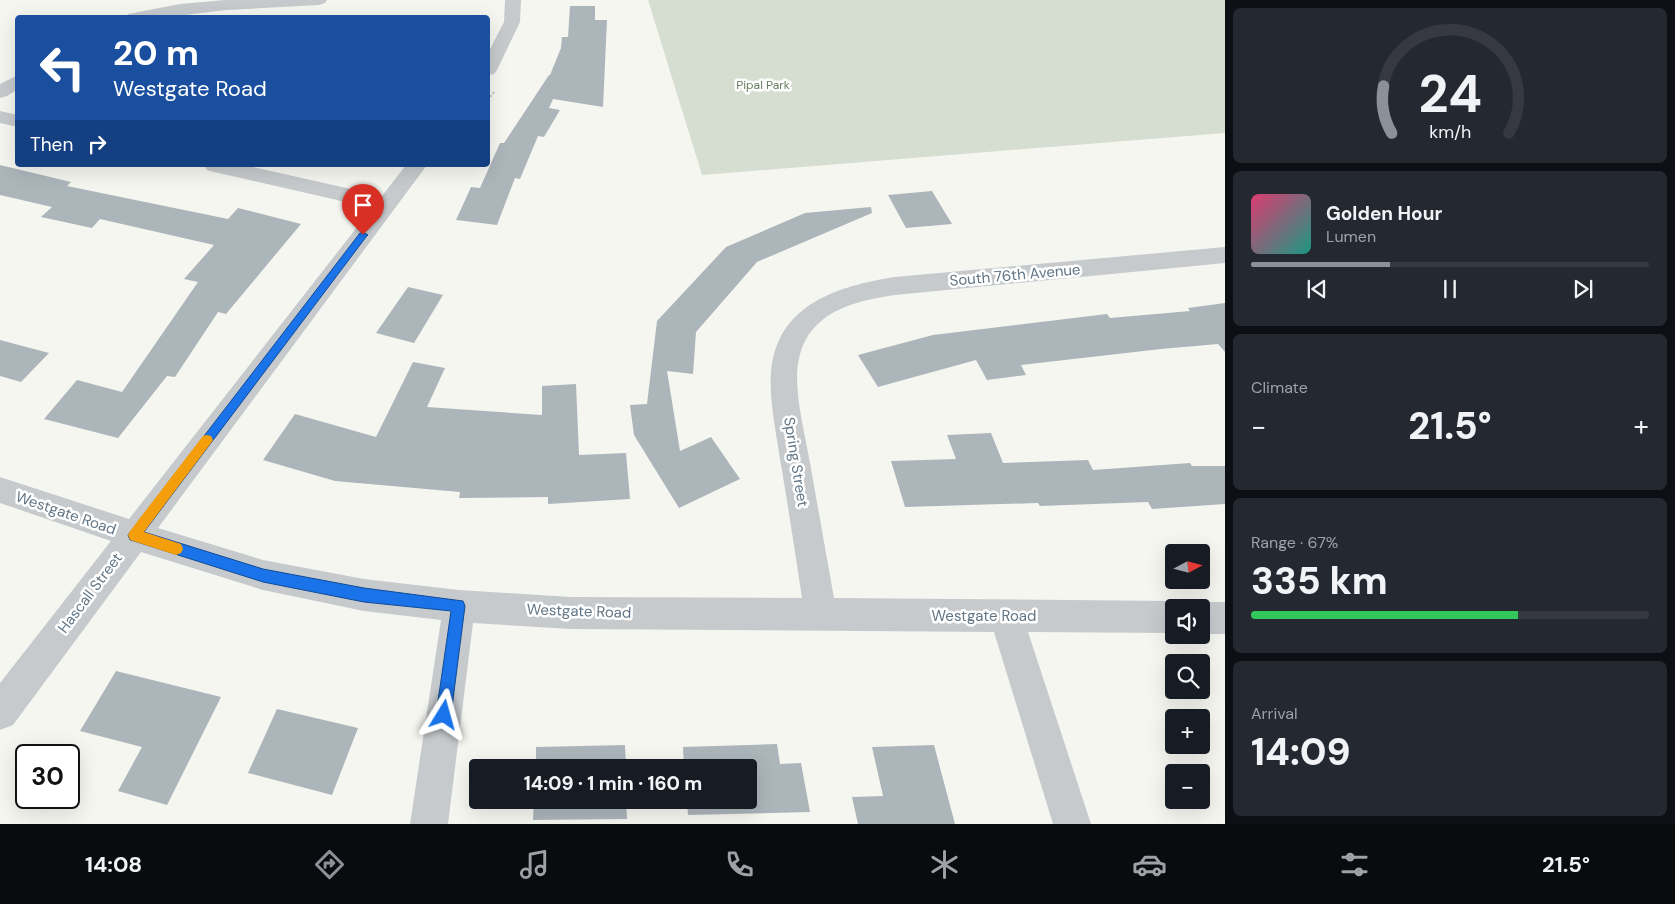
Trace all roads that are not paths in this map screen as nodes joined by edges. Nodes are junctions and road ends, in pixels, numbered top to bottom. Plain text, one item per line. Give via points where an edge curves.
1 (320, 0) edge
2 (513, 0) edge
3 (151, 15) edge
4 (490, 66) edge
5 (15, 82) edge
6 (0, 92) edge
7 (0, 117) edge
8 (15, 120) edge
9 (223, 167) edge
10 (415, 167) edge
11 (387, 204) junction
12 (1225, 255) edge
13 (811, 316) joint
14 (0, 490) edge
15 (134, 535) junction
16 (458, 606) junction
17 (821, 615) junction
18 (1006, 616) junction
19 (1165, 617) edge
20 (1210, 618) edge
21 (1225, 618) edge
22 (0, 712) edge
23 (429, 824) edge
24 (1072, 824) edge

1 - 3 street via 192,8
2 - 4 street via 512,22
5 - 6 street
7 - 8 street
9 - 11 street
10 - 11 street, Hascall Street
11 - 15 street, Hascall Street
12 - 13 street, South 76th Avenue via 861,291 838,299
13 - 17 street, Spring Street via 798,330 786,356 784,378
14 - 15 street, Westgate Road
15 - 16 street, Westgate Road via 263,576 364,595
15 - 22 street, Hascall Street
16 - 17 street, Westgate Road via 571,613
16 - 23 street
17 - 18 street, Westgate Road
18 - 19 street, Westgate Road
18 - 24 street
20 - 21 street

